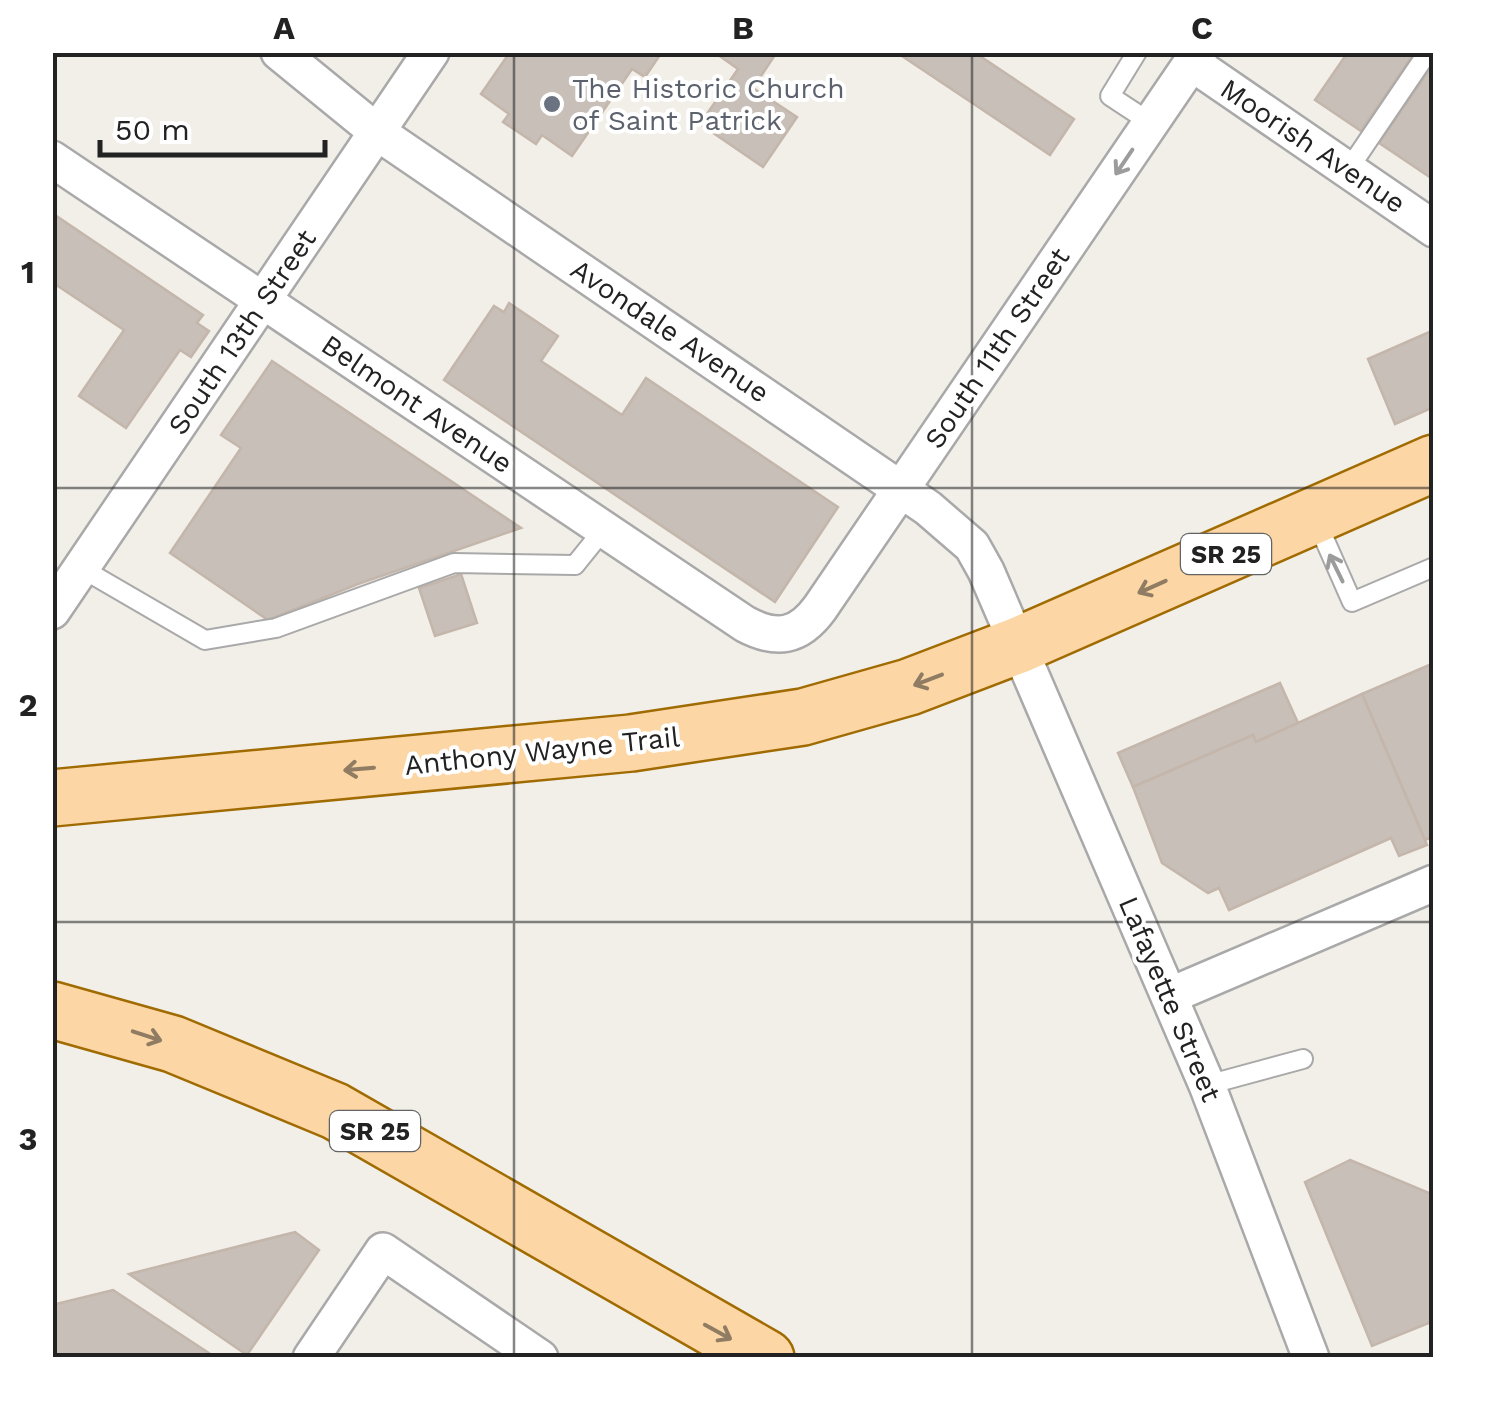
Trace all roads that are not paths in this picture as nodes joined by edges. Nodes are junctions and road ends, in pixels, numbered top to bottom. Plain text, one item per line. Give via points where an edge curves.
1 (279, 52) edge
2 (432, 52) edge
3 (1137, 52) edge
4 (1428, 52) edge
5 (1196, 58) edge
6 (1151, 123) junction
7 (378, 132) junction
8 (52, 159) edge
9 (1348, 170) junction
10 (1434, 229) edge
11 (263, 301) junction
12 (1434, 463) edge
13 (902, 490) junction
14 (1314, 516) junction
15 (604, 529) junction
16 (1434, 566) edge
17 (81, 568) junction
18 (55, 602) edge
19 (788, 635) joint
20 (1019, 645) junction
21 (52, 798) edge
22 (1434, 883) edge
23 (1170, 996) junction
24 (52, 1010) edge
25 (1303, 1059) dead end
26 (1207, 1084) junction
27 (448, 1174) junction
28 (311, 1358) edge
29 (540, 1358) edge
30 (688, 1358) edge
31 (766, 1358) edge
32 (1312, 1358) edge

1 - 7 street, Avondale Avenue
2 - 7 street, South 13th Street
3 - 6 lane via 1110,96
4 - 9 lane
5 - 6 street, South 11th Street
5 - 9 street, Moorish Avenue
6 -> 13 street, South 11th Street
7 - 11 street, South 13th Street
7 - 13 street, Avondale Avenue
8 - 11 street, Belmont Avenue
9 - 10 street, Moorish Avenue
11 - 15 street, Belmont Avenue
11 - 17 street, South 13th Street
12 - 14 main road, SR 25
13 - 19 street, South 11th Street via 810,622
13 - 20 street, Avondale Avenue via 972,546
16 -> 14 lane via 1352,602
14 -> 20 main road, SR 25
15 - 17 lane via 575,564 454,563 276,628 204,640
15 - 19 street, Belmont Avenue via 745,624
17 - 18 street, South 13th Street
20 -> 21 main road, Anthony Wayne Trail / SR 25 via 854,704 748,727
20 - 23 street, Lafayette Street
22 - 23 street
23 - 26 street, Lafayette Street
24 -> 27 main road, SR 25 via 173,1044 267,1080
25 - 26 lane
26 - 32 street, Lafayette Street
27 - 30 main road via 505,1248
27 -> 31 main road, SR 25
28 - 29 street via 383,1252

